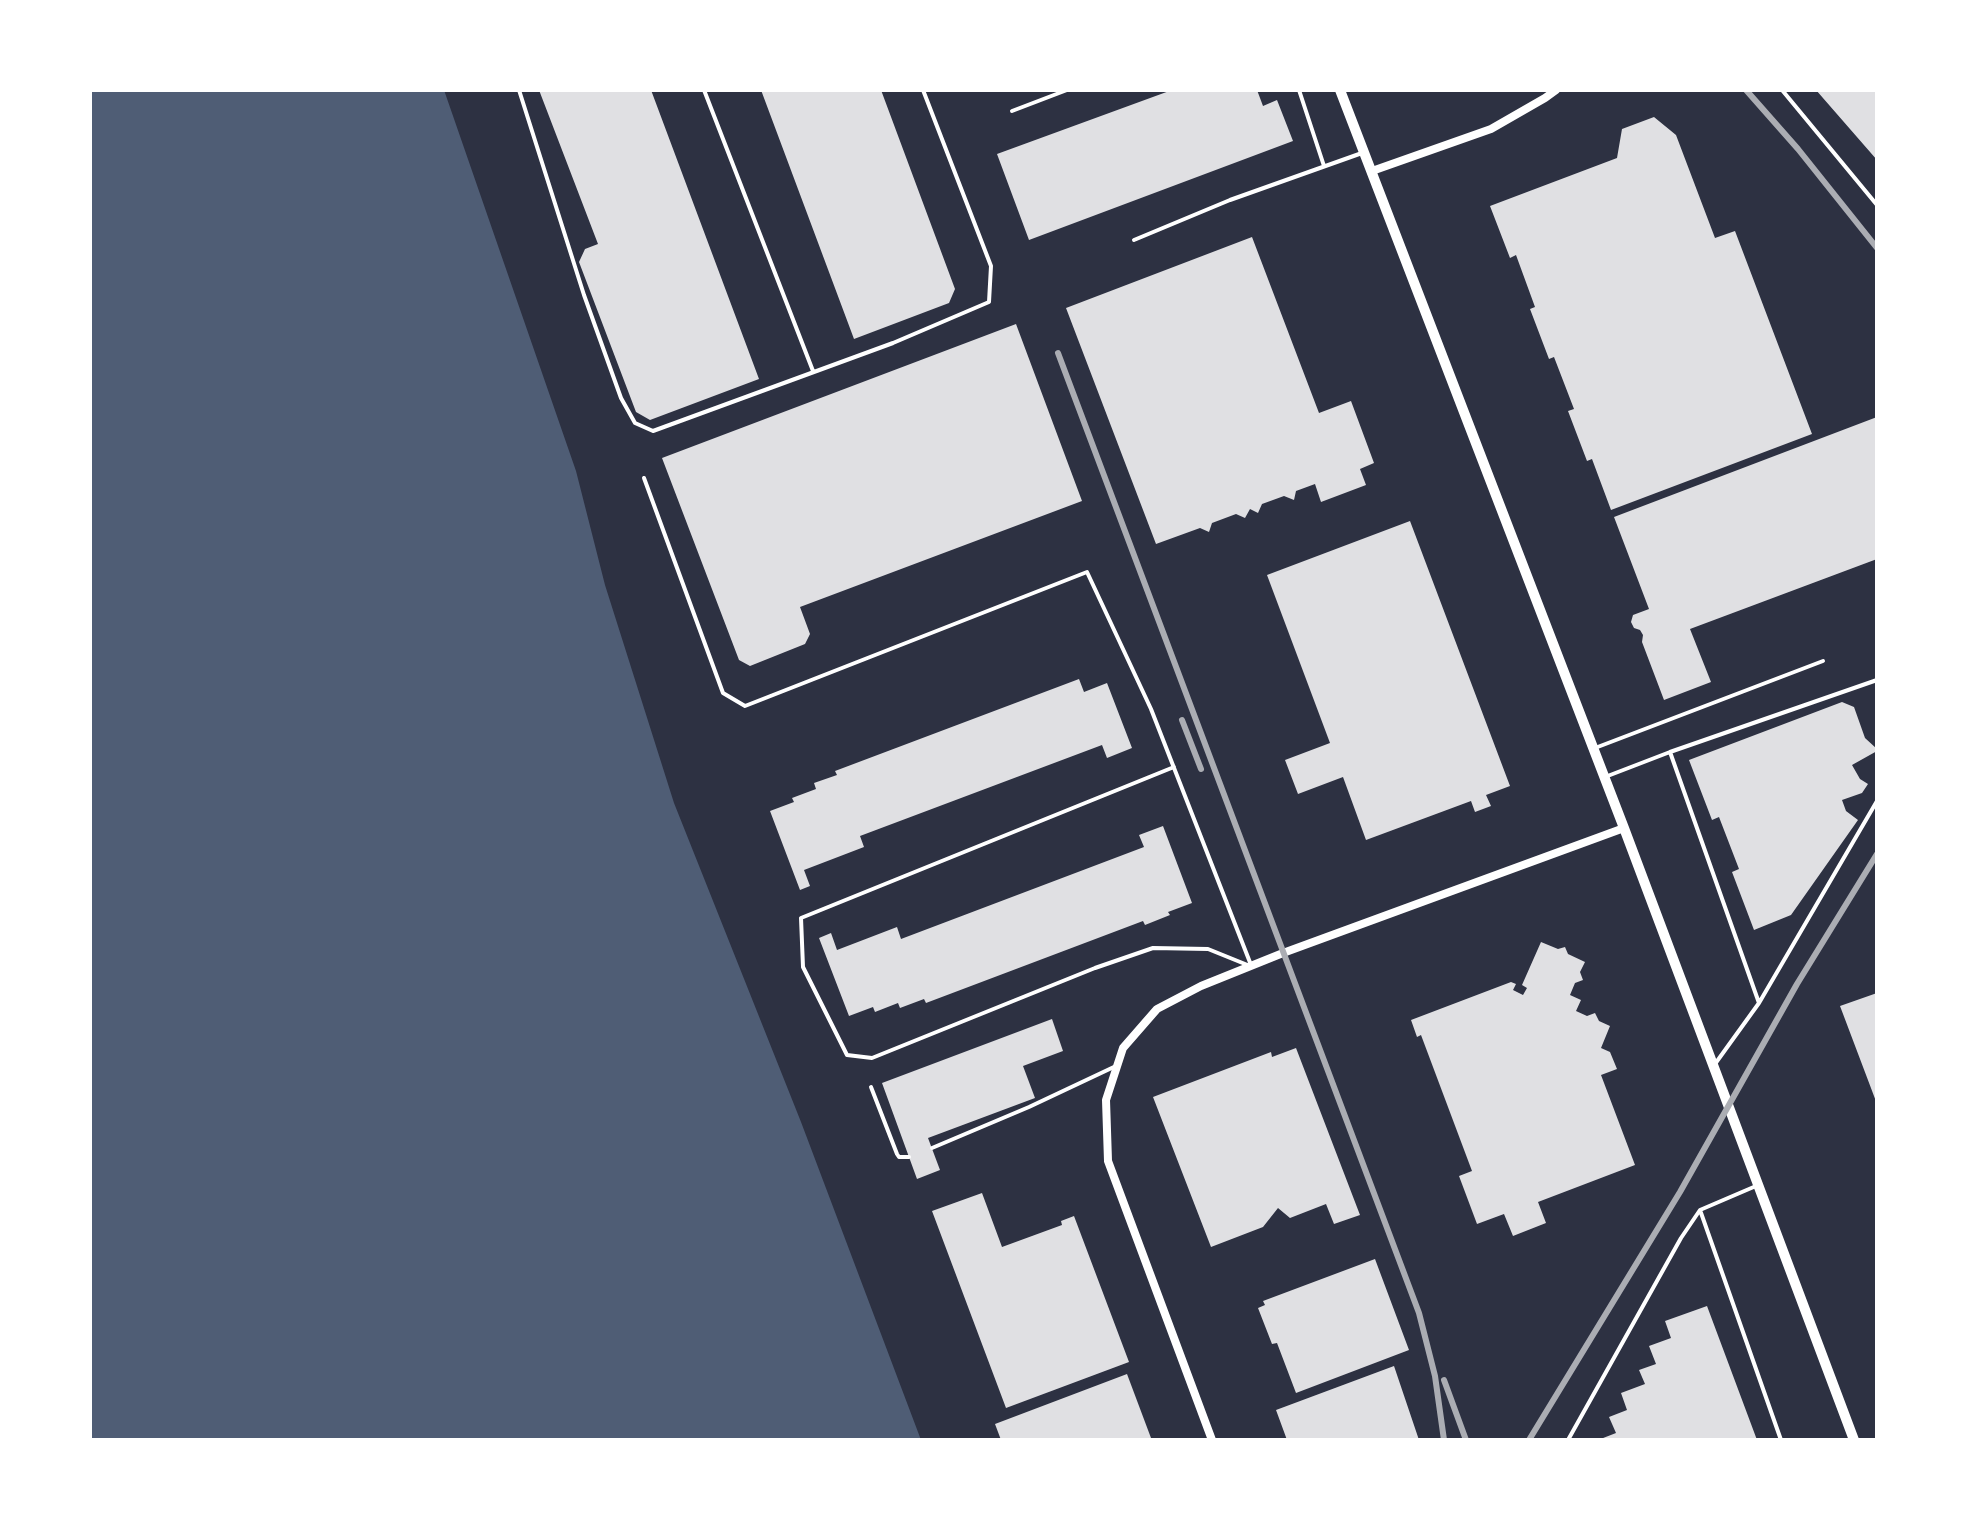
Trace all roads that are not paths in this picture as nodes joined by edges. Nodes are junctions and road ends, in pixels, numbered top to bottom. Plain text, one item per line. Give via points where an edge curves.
1 (519, 90) edge
2 (704, 90) edge
3 (923, 90) edge
4 (1067, 90) edge
5 (1299, 90) edge
6 (1340, 90) edge
7 (1556, 90) edge
8 (1782, 90) edge
9 (1012, 111) dead end
10 (1364, 152) junction
11 (1324, 166) junction
12 (1372, 171) junction
13 (1877, 205) edge
14 (1134, 240) dead end
15 (813, 372) junction
16 (644, 478) dead end
17 (1823, 661) dead end
18 (1877, 680) edge
19 (1593, 749) junction
20 (1670, 752) junction
21 (1174, 767) junction
22 (1604, 777) junction
23 (1877, 801) edge
24 (1624, 828) junction
25 (1252, 967) junction
26 (1759, 1003) junction
27 (1118, 1065) junction
28 (1713, 1066) junction
29 (871, 1087) dead end
30 (932, 1148) dead end
31 (909, 1157) dead end
32 (1758, 1185) junction
33 (1700, 1210) junction
34 (1212, 1440) edge
35 (1568, 1440) edge
36 (1781, 1440) edge
37 (1854, 1440) edge

1 - 15 lane via 584,295 635,423 653,431
2 - 15 lane
3 - 15 lane via 991,266 989,302
4 - 9 lane
5 - 11 lane
6 - 10 street
7 - 12 street via 1491,129
8 - 13 lane
10 - 11 lane
10 - 12 street
11 - 14 lane
12 - 19 street
16 - 21 lane via 723,693 745,706 1087,572
17 - 19 lane
18 - 20 lane
19 - 22 street
20 - 22 lane
20 - 26 lane
21 - 25 lane
21 - 25 lane via 801,918 803,967 847,1055 872,1058 1153,948 1208,949
22 - 24 street
23 - 26 lane
24 - 25 street
24 - 28 street
25 - 27 street via 1157,1009 1123,1048
26 - 28 lane
27 - 30 lane
27 - 34 street via 1106,1100 1108,1161
28 - 32 street
29 - 31 lane via 897,1154
32 - 33 lane
32 - 37 street
33 - 35 lane
33 - 36 lane

